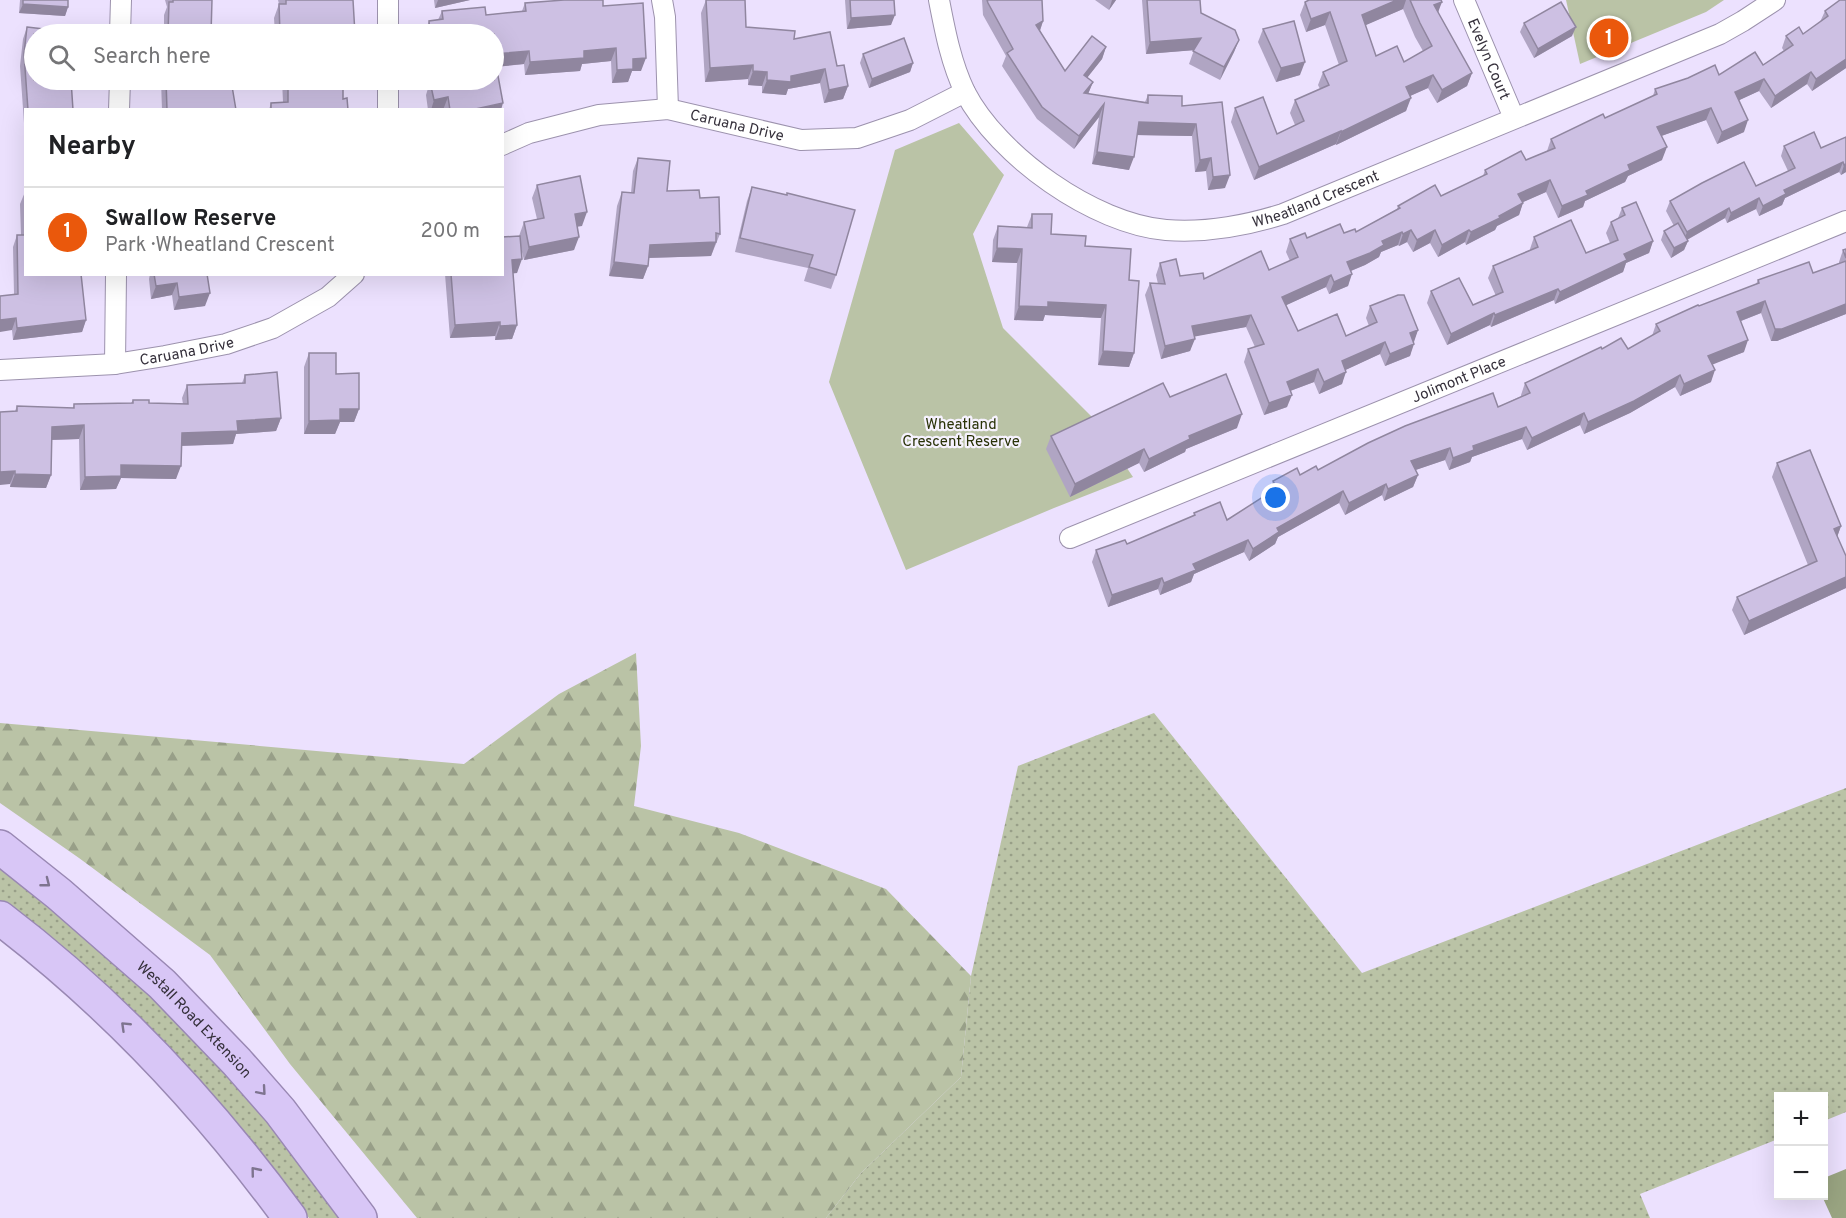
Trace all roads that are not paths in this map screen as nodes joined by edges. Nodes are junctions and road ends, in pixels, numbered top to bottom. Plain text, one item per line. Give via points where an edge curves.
1 (121, 0) edge
2 (388, 0) edge
3 (662, 0) edge
4 (939, 0) edge
5 (1464, 0) edge
6 (1775, 0) edge
7 (120, 24) edge
8 (388, 24) edge
9 (120, 90) edge
10 (388, 90) edge
11 (965, 92) junction
12 (119, 108) edge
13 (388, 108) edge
14 (668, 109) junction
15 (1514, 118) junction
16 (504, 144) edge
17 (1846, 221) edge
18 (116, 276) edge
19 (352, 276) edge
20 (115, 364) junction
21 (0, 370) edge
22 (1070, 537) dead end
23 (0, 847) edge
24 (0, 918) edge
25 (290, 1218) edge
26 (360, 1218) edge

1 - 7 street
2 - 8 street
3 - 14 street
4 - 11 street, Wheatland Crescent via 946,39
5 - 15 street, Evelyn Court
6 - 15 street, Wheatland Crescent via 1720,34
9 - 12 street
10 - 13 street
11 - 14 street, Caruana Drive via 910,120 857,138 801,140
11 - 15 street, Wheatland Crescent via 1020,159 1067,194 1105,213 1164,230 1199,230 1283,214
14 - 16 street, Caruana Drive via 599,116 529,133
17 - 22 street, Jolimont Place
18 - 20 street
19 - 20 street, Caruana Drive via 328,297 273,328 226,344
20 - 21 street, Caruana Drive
23 -> 26 highway, Westall Road Extension via 162,984 280,1111
25 -> 24 highway via 216,1124 127,1027

